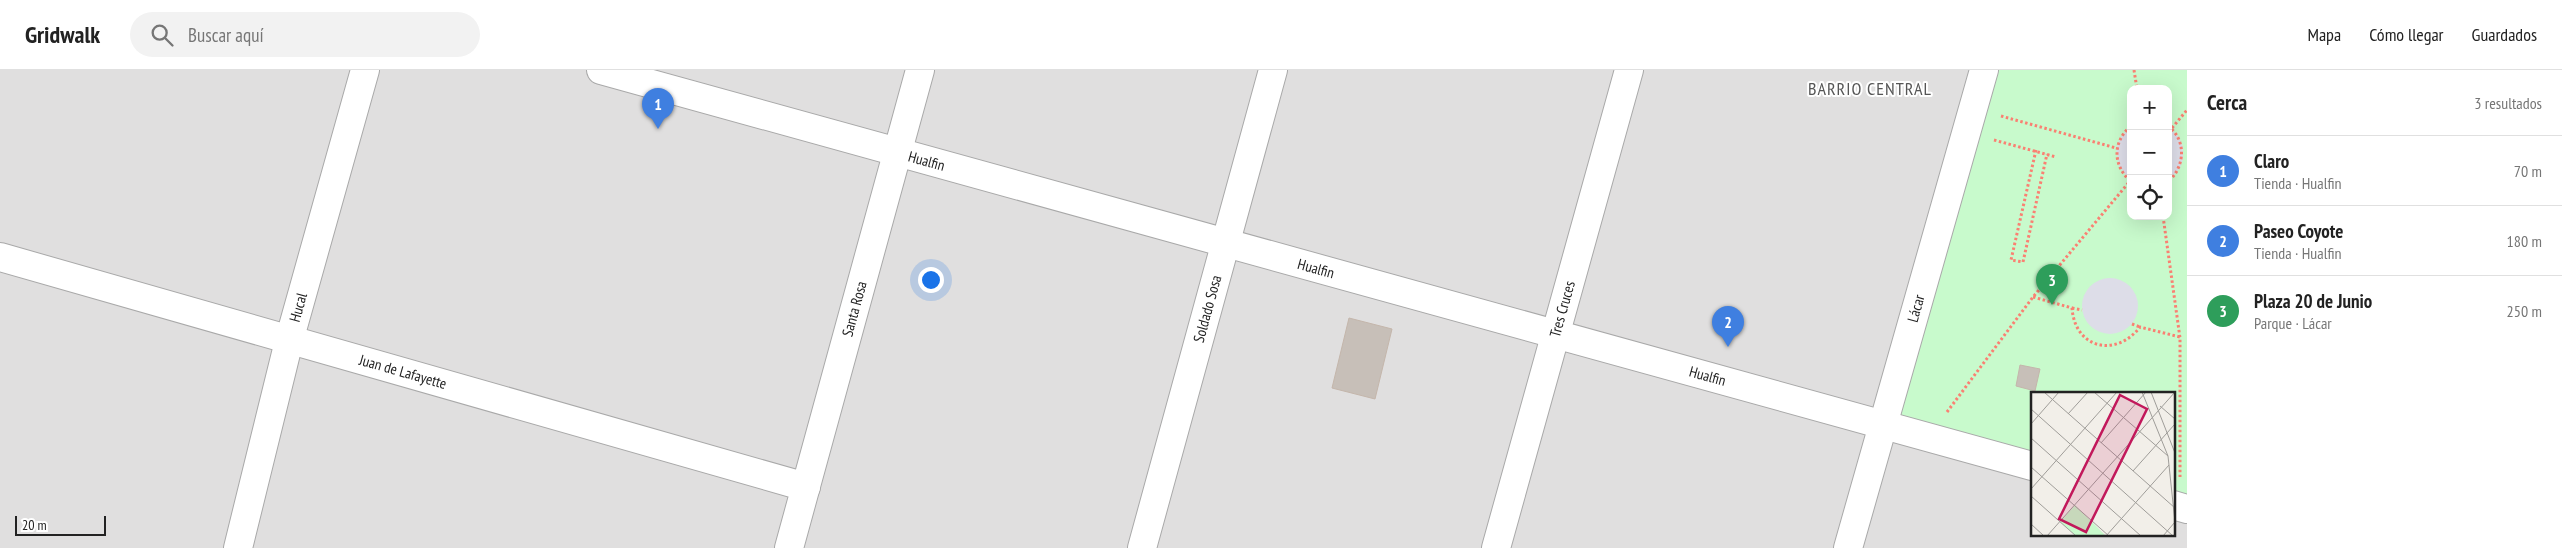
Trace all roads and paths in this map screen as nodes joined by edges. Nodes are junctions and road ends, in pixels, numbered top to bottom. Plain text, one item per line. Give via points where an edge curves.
1 (365, 70) edge
2 (600, 70) edge
3 (920, 70) edge
4 (1273, 70) edge
5 (1629, 70) edge
6 (1984, 70) edge
7 (2134, 70) edge
8 (2136, 85) edge
9 (2187, 110) edge
10 (1970, 121) junction
11 (2172, 125) edge
12 (2127, 130) edge
13 (2172, 130) edge
14 (2116, 148) junction
15 (2036, 150) junction
16 (898, 154) junction
17 (2047, 154) junction
18 (2056, 157) dead end
19 (2185, 159) edge
20 (2127, 177) edge
21 (2172, 177) edge
22 (2127, 185) edge
23 (2164, 220) edge
24 (1227, 242) junction
25 (0, 258) edge
26 (2033, 297) junction
27 (2072, 308) junction
28 (2082, 310) dead end
29 (2132, 324) dead end
30 (2140, 326) junction
31 (1557, 334) junction
32 (2180, 338) junction
33 (289, 341) junction
34 (1882, 423) junction
35 (1929, 437) junction
36 (2031, 466) edge
37 (806, 487) junction
38 (2180, 507) edge
39 (238, 548) edge
40 (789, 548) edge
41 (1142, 548) edge
42 (1496, 548) edge
43 (1848, 548) edge

1 - 33 street, Hucal
2 - 16 street, Hualfin
3 - 16 street, Santa Rosa
4 - 24 street, Soldado Sosa
5 - 31 street, Tres Cruces
6 - 10 street, Lácar
7 - 8 path
9 - 11 path
10 - 14 path
10 - 15 path
10 - 34 street, Lácar
12 - 14 path
13 - 19 path via 2181,142
14 - 20 path via 2119,166
15 - 17 path
15 - 17 path via 2011,260 2023,262
16 - 24 street, Hualfin
16 - 37 street, Santa Rosa
17 - 18 path
19 - 21 path
22 - 26 path
23 - 32 path
24 - 31 street, Hualfin
24 - 41 street, Soldado Sosa
25 - 33 street, Juan de Lafayette
26 - 27 path
26 - 35 path
27 - 28 path
27 - 30 path via 2078,330 2097,344 2120,344
29 - 30 path
30 - 32 path
31 - 34 street, Hualfin
31 - 42 street, Tres Cruces
32 - 38 path
33 - 37 street, Juan de Lafayette
33 - 39 street, Hucal
34 - 35 street, Hualfin
34 - 43 street, Lácar
35 - 36 street, Hualfin
37 - 40 street, Santa Rosa

